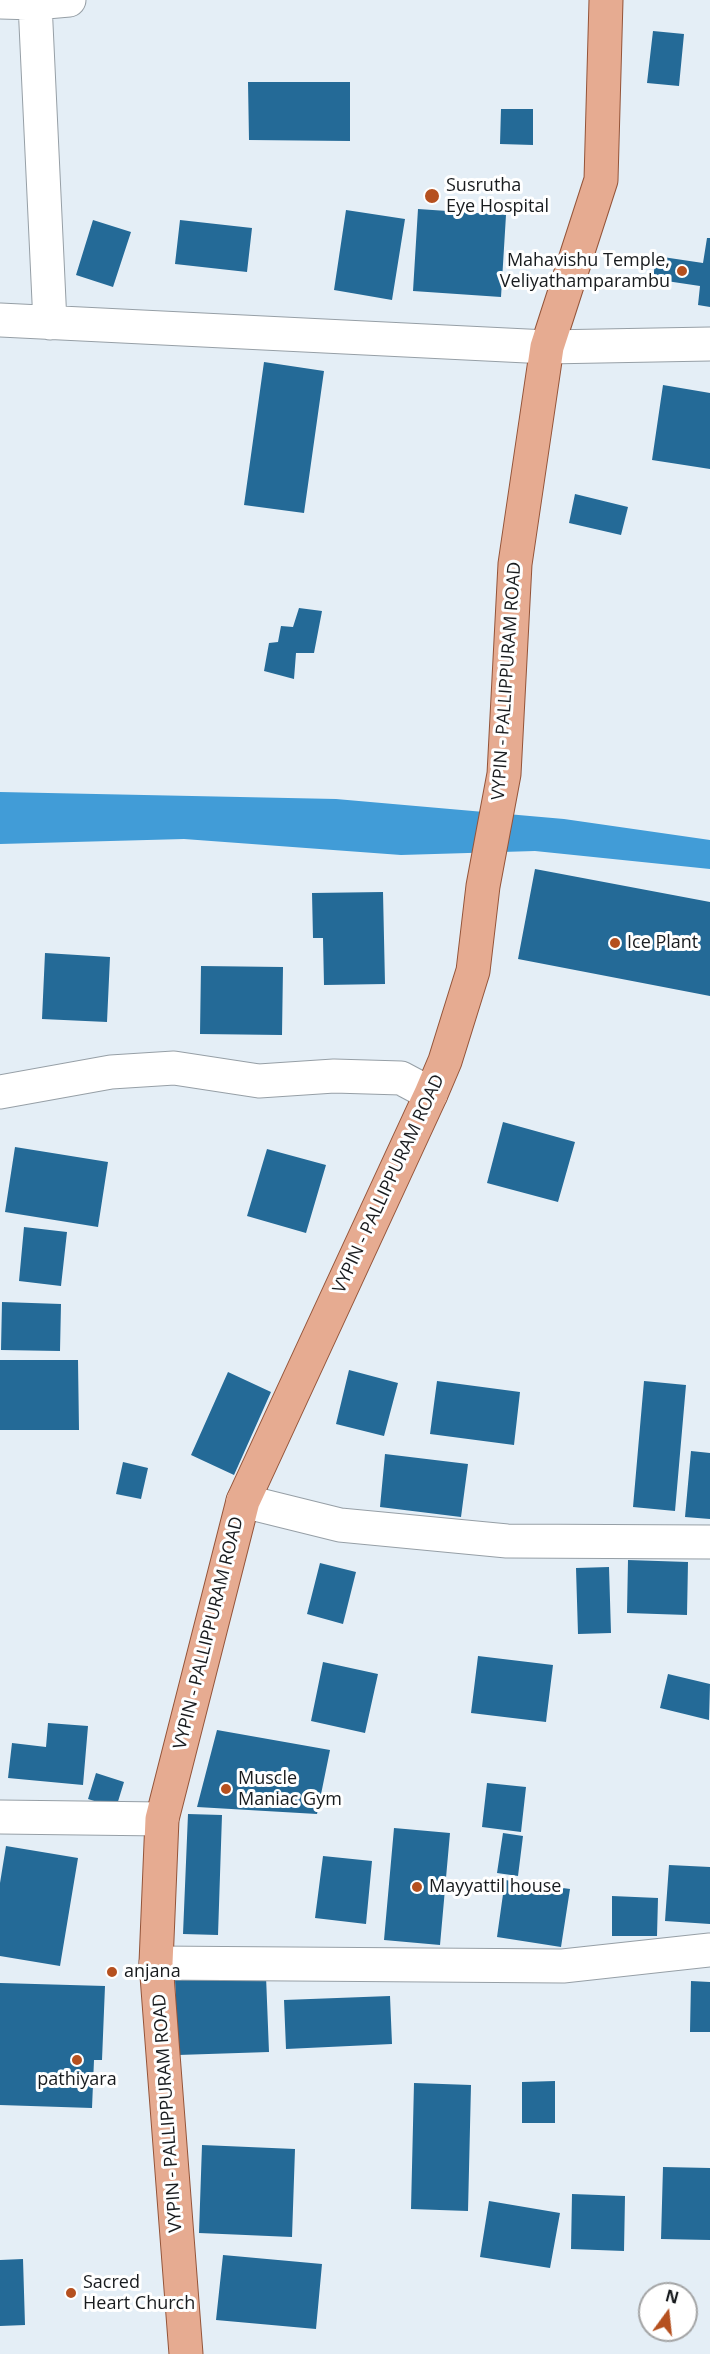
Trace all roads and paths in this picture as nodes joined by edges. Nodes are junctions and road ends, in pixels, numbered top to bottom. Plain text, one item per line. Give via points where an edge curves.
1 (69, 0) edge
2 (606, 0) edge
3 (0, 2) edge
4 (35, 3) junction
5 (0, 320) edge
6 (50, 323) junction
7 (710, 344) edge
8 (548, 347) junction
9 (0, 1092) edge
10 (431, 1094) junction
11 (243, 1501) junction
12 (710, 1542) edge
13 (0, 1817) edge
14 (162, 1820) junction
15 (710, 1950) edge
16 (156, 1964) junction
17 (186, 2354) edge

1 - 4 street
2 - 8 main road, VYPIN - PALLIPPURAM ROAD via 601,180
3 - 4 street
4 - 6 street
5 - 6 street
6 - 8 street
7 - 8 street
8 - 10 main road, VYPIN - PALLIPPURAM ROAD via 515,564 504,774 483,886 473,971
9 - 10 street via 111,1072 174,1068 259,1081 333,1076 401,1078
10 - 11 main road, VYPIN - PALLIPPURAM ROAD
11 - 12 street via 340,1525 507,1541
11 - 14 main road, VYPIN - PALLIPPURAM ROAD
13 - 14 street
14 - 16 main road, VYPIN - PALLIPPURAM ROAD
15 - 16 street via 563,1966
16 - 17 main road, VYPIN - PALLIPPURAM ROAD

